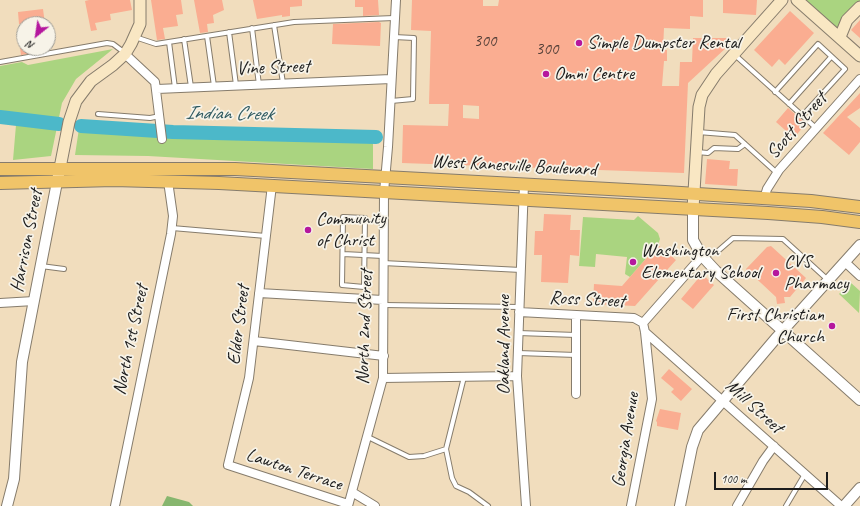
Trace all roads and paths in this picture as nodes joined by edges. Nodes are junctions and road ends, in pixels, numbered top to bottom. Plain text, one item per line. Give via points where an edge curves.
1 (140, 0) edge
2 (396, 0) edge
3 (782, 0) edge
4 (797, 0) edge
5 (860, 7) edge
6 (394, 18) junction
7 (274, 25) junction
8 (252, 28) junction
9 (229, 32) junction
10 (135, 36) junction
11 (207, 36) junction
12 (393, 36) junction
13 (840, 37) junction
14 (184, 39) junction
15 (169, 42) junction
16 (125, 54) junction
17 (734, 55) junction
18 (860, 56) edge
19 (831, 57) junction
20 (0, 62) edge
21 (391, 79) junction
22 (860, 79) edge
23 (283, 84) junction
24 (236, 85) junction
25 (259, 85) junction
26 (214, 86) junction
27 (191, 87) junction
28 (175, 88) junction
29 (157, 89) junction
30 (775, 92) junction
31 (390, 101) junction
32 (789, 104) junction
33 (98, 114) dead end
34 (160, 116) junction
35 (802, 116) junction
36 (816, 128) junction
37 (697, 131) junction
38 (162, 139) dead end
39 (745, 144) junction
40 (696, 152) junction
41 (60, 168) junction
42 (0, 169) edge
43 (777, 173) junction
44 (386, 177) junction
45 (168, 181) junction
46 (57, 182) junction
47 (0, 183) edge
48 (524, 184) junction
49 (272, 185) junction
50 (384, 192) junction
51 (694, 195) junction
52 (764, 198) junction
53 (523, 200) junction
54 (860, 207) edge
55 (693, 209) junction
56 (860, 222) edge
57 (172, 228) junction
58 (266, 236) junction
59 (860, 245) edge
60 (343, 254) junction
61 (365, 255) junction
62 (702, 256) junction
63 (383, 259) junction
64 (844, 262) junction
65 (41, 266) junction
66 (64, 269) dead end
67 (521, 270) junction
68 (860, 276) edge
69 (828, 280) junction
70 (259, 293) junction
71 (34, 301) junction
72 (383, 302) junction
73 (0, 303) edge
74 (519, 309) junction
75 (576, 316) junction
76 (643, 323) junction
77 (783, 331) junction
78 (645, 332) junction
79 (518, 333) junction
80 (576, 335) junction
81 (254, 341) junction
82 (518, 353) junction
83 (576, 355) junction
84 (384, 356) junction
85 (517, 376) junction
86 (464, 377) junction
87 (383, 378) junction
88 (576, 394) dead end
89 (724, 400) junction
90 (860, 400) edge
91 (368, 437) junction
92 (774, 446) junction
93 (446, 449) junction
94 (230, 466) joint
95 (805, 474) junction
96 (860, 488) edge
97 (352, 492) junction
98 (348, 505) edge
99 (7, 506) edge
100 (115, 506) edge
101 (375, 506) edge
102 (488, 506) edge
103 (526, 506) edge
104 (631, 506) edge
105 (680, 506) edge
106 (736, 506) edge
107 (786, 506) edge
108 (841, 506) edge
109 (844, 506) edge

1 - 10 main road via 141,18
2 - 6 street, North 2nd Street
3 - 17 main road
4 - 13 main road
5 - 13 main road via 847,20
6 - 7 lane via 319,20
6 - 12 street, North 2nd Street
7 - 8 lane
7 - 23 lane
8 - 9 lane
8 - 25 lane
9 - 11 lane
9 - 24 lane
10 - 15 lane via 150,43
10 - 16 main road
11 - 14 lane
11 - 26 lane
12 - 21 street, North 2nd Street
12 - 31 lane via 414,38 413,99
13 - 18 main road
14 - 15 lane
14 - 27 lane
15 - 28 lane
16 - 20 lane via 113,44 107,43
16 - 29 street via 150,76
16 - 41 main road, Harrison Street via 82,91 72,111
17 - 30 lane
17 - 37 main road via 713,78 702,95 698,108
19 - 30 lane via 818,44
19 - 32 lane
19 - 35 lane via 845,69
21 - 23 street, Vine Street
21 - 31 street, North 2nd Street
22 - 36 street, Scott Street
23 - 25 street, Vine Street
24 - 25 street, Vine Street
24 - 26 street, Vine Street
26 - 27 street, Vine Street
27 - 28 street, Vine Street
28 - 29 street, Vine Street
29 - 34 street
30 - 32 lane
31 - 44 street, North 2nd Street
32 - 35 lane
33 - 34 lane via 150,118
34 - 38 street
35 - 36 lane
36 - 43 street, Scott Street
37 - 39 lane via 735,135
37 - 40 main road
39 - 40 lane via 738,149 714,148 708,153
39 - 43 lane
40 - 51 main road
41 - 42 main road, West Kanesville Boulevard
41 - 44 main road, West Kanesville Boulevard via 235,169
41 - 46 main road, Harrison Street
43 - 52 street, Scott Street
44 - 48 main road, West Kanesville Boulevard
44 - 50 street, North 2nd Street
45 - 46 main road, West Kanesville Boulevard
45 - 49 main road, West Kanesville Boulevard
45 - 57 street, North 1st Street via 173,216
46 - 47 main road, West Kanesville Boulevard
46 - 65 street, Harrison Street
48 - 51 main road, West Kanesville Boulevard
48 - 53 street, Oakland Avenue
49 - 50 main road, West Kanesville Boulevard
49 - 58 street, Elder Street
50 - 53 main road, West Kanesville Boulevard
50 - 63 street, North 2nd Street
51 - 52 main road, West Kanesville Boulevard
51 - 55 main road
52 - 54 main road, West Kanesville Boulevard
53 - 55 main road, West Kanesville Boulevard
53 - 67 street, Oakland Avenue
55 - 56 main road, West Kanesville Boulevard via 822,217
55 - 62 street via 694,240
57 - 58 lane
57 - 100 street, North 1st Street
58 - 70 street, Elder Street
59 - 64 street
60 - 61 lane
60 - 61 lane via 342,285 364,287
60 - 61 lane via 343,217 366,218
61 - 63 lane
62 - 69 lane via 718,251 733,238 783,239
62 - 76 street
62 - 77 street
63 - 67 lane
63 - 72 street, North 2nd Street
64 - 68 street
64 - 69 street
65 - 66 lane
65 - 71 street, Harrison Street
67 - 74 street, Oakland Avenue
69 - 77 street
70 - 72 street
70 - 81 street, Elder Street
71 - 73 street
71 - 99 street, Harrison Street via 22,362 14,479
72 - 74 lane
72 - 84 street, North 2nd Street
74 - 75 street, Ross Street
74 - 79 street, Oakland Avenue
75 - 76 street, Ross Street via 634,318
75 - 80 street
76 - 78 street, Ross Street
77 - 89 street
77 - 90 street
78 - 89 street, Mill Street
78 - 104 street, Georgia Avenue via 652,399
79 - 80 lane
79 - 82 street, Oakland Avenue
80 - 83 street
81 - 84 street
81 - 94 street, Elder Street via 247,394 228,462
82 - 83 lane
82 - 85 street, Oakland Avenue
83 - 88 street
84 - 87 street, North 2nd Street
85 - 86 street
85 - 103 street, Oakland Avenue
86 - 87 street
86 - 93 lane
87 - 91 street, North 2nd Street
89 - 92 street, Mill Street
89 - 105 street via 695,436
91 - 93 lane via 409,457 424,456
91 - 97 street, North 2nd Street
92 - 95 street, Mill Street
92 - 106 street
93 - 102 lane via 453,482
94 - 98 street, Lawton Terrace
95 - 107 lane
95 - 108 street, Mill Street
96 - 109 street
97 - 98 street, North 2nd Street
97 - 101 street, Lawton Terrace

